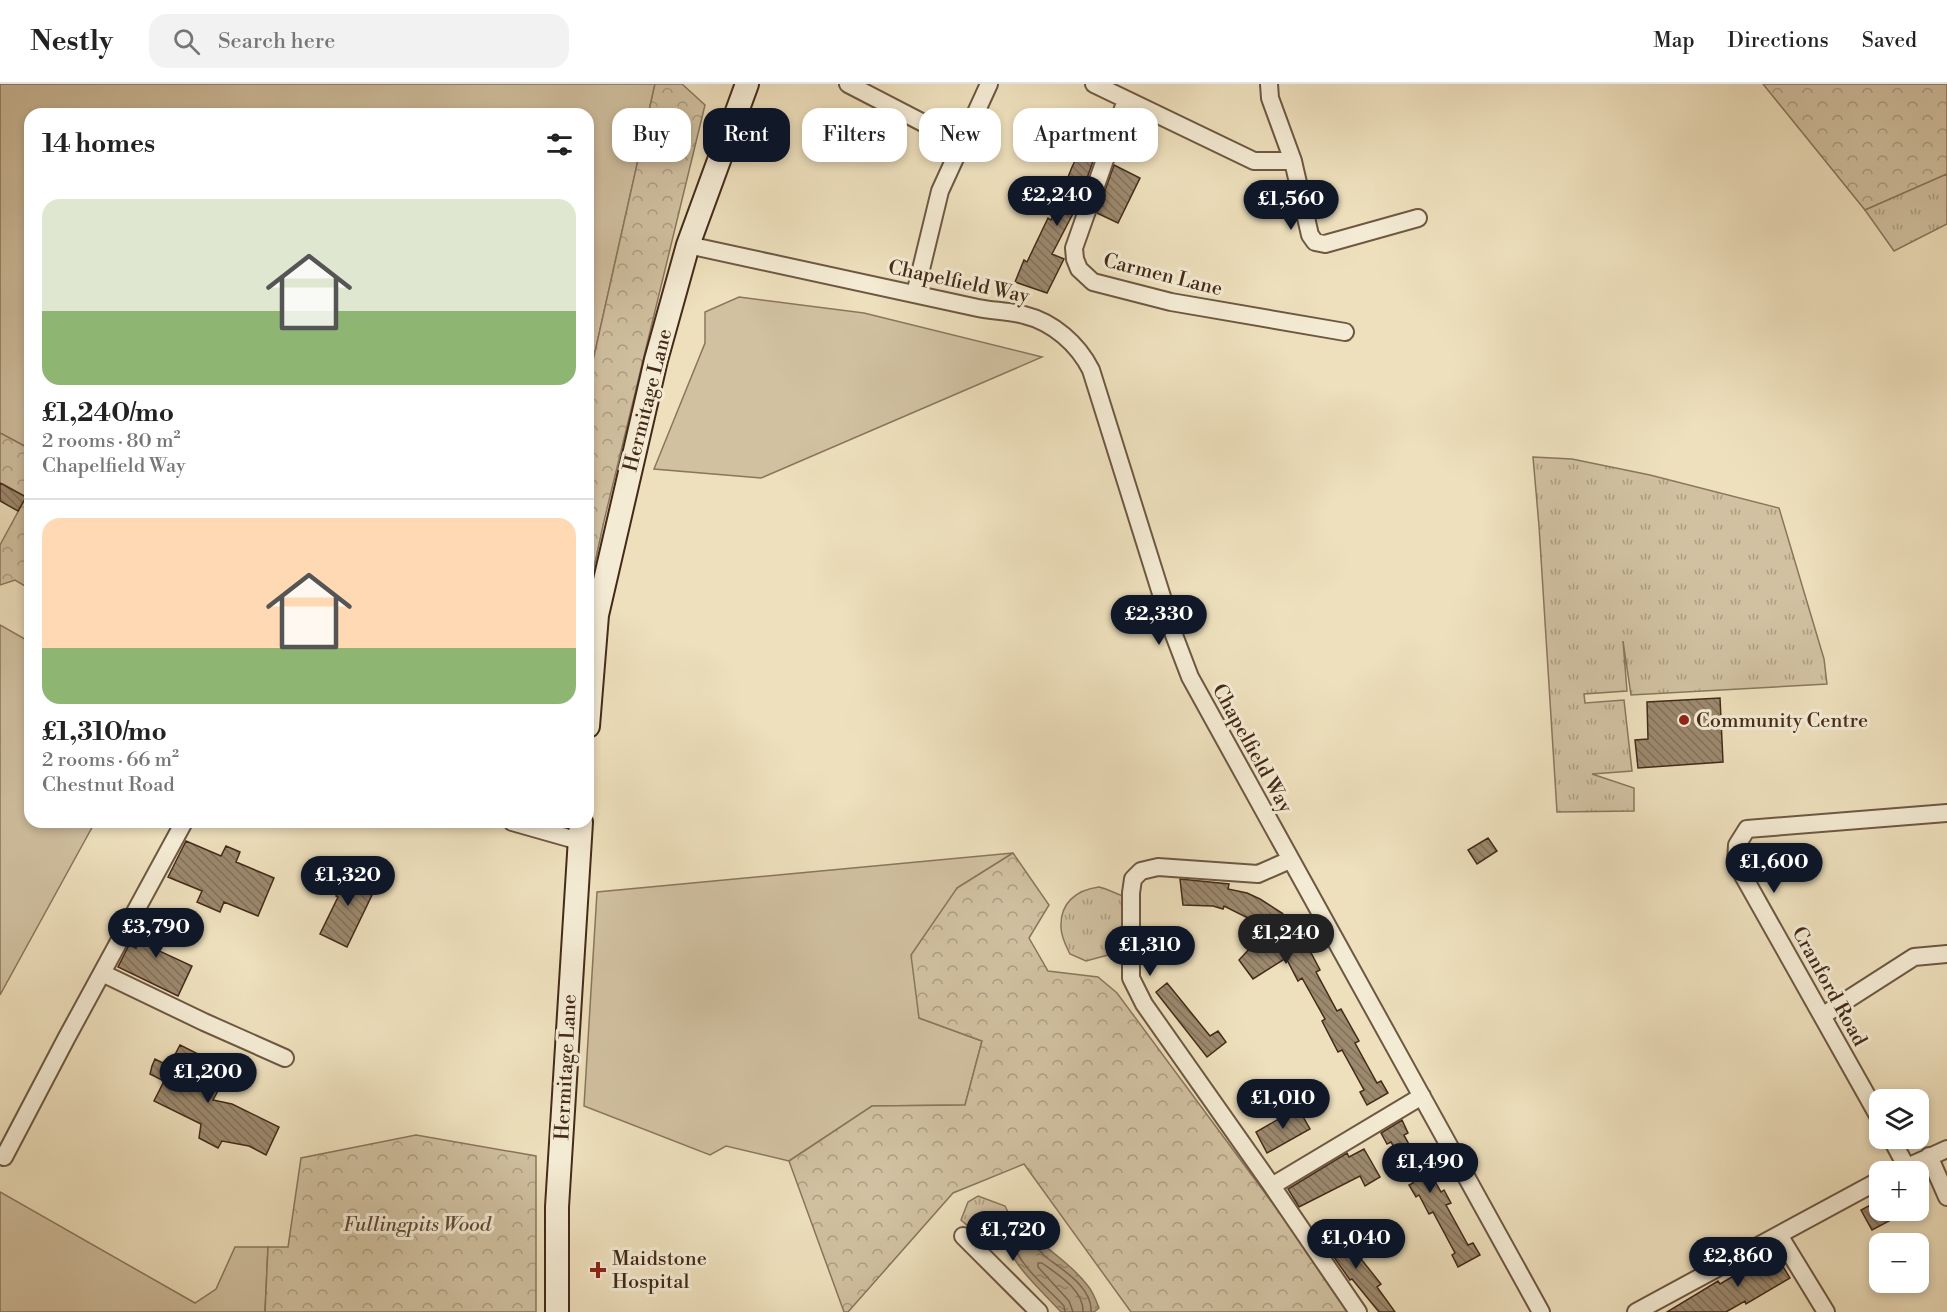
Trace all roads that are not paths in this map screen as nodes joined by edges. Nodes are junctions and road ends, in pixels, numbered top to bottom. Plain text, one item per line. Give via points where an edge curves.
1 (747, 84) edge
2 (848, 84) edge
3 (989, 84) edge
4 (1094, 84) edge
5 (1269, 84) edge
6 (1126, 100) junction
7 (978, 108) edge
8 (919, 121) edge
9 (1293, 161) junction
10 (953, 162) edge
11 (1418, 218) dead end
12 (688, 245) junction
13 (915, 294) junction
14 (1345, 332) dead end
15 (594, 652) edge
16 (1947, 813) edge
17 (181, 828) edge
18 (557, 828) edge
19 (580, 831) edge
20 (1290, 860) junction
21 (1947, 954) edge
22 (102, 974) junction
23 (1822, 1016) junction
24 (285, 1058) dead end
25 (1422, 1096) junction
26 (1869, 1099) edge
27 (1947, 1149) edge
28 (1929, 1156) junction
29 (4, 1157) dead end
30 (1918, 1161) edge
31 (1272, 1186) junction
32 (1869, 1186) edge
33 (1947, 1197) edge
34 (1779, 1235) junction
35 (963, 1236) dead end
36 (1660, 1306) edge
37 (557, 1312) edge
38 (1039, 1312) edge
39 (1358, 1312) edge
40 (1541, 1312) edge
41 (1636, 1312) edge
42 (1826, 1312) edge

1 - 12 main road, Hermitage Lane
2 - 8 street
3 - 7 street
4 - 6 street
5 - 9 street via 1270,98
6 - 9 street via 1254,161
6 - 14 street, Carmen Lane via 1074,248 1079,269 1093,282 1171,302
9 - 11 street via 1315,242 1325,244
10 - 13 street via 940,191
12 - 13 street, Chapelfield Way
12 - 15 main road, Hermitage Lane via 656,360 597,615
13 - 20 street, Chapelfield Way via 1026,315 1060,333 1085,357 1181,656
16 - 23 street, Cranford Road via 1747,829 1737,845 1736,863
17 - 22 street
18 - 19 street
19 - 37 main road, Hermitage Lane via 557,1207
20 - 25 street, Chapelfield Way
20 - 31 street via 1258,874 1149,868 1133,879 1131,893 1131,978 1144,1004
21 - 23 street via 1914,957
22 - 24 street
22 - 29 street
23 - 26 street, Cranford Road
25 - 31 street
25 - 40 street, Chapelfield Way
27 - 28 street
28 - 30 street
28 - 33 street
31 - 39 street
32 - 34 street
34 - 36 street
34 - 42 street
35 - 38 street
36 - 41 street

